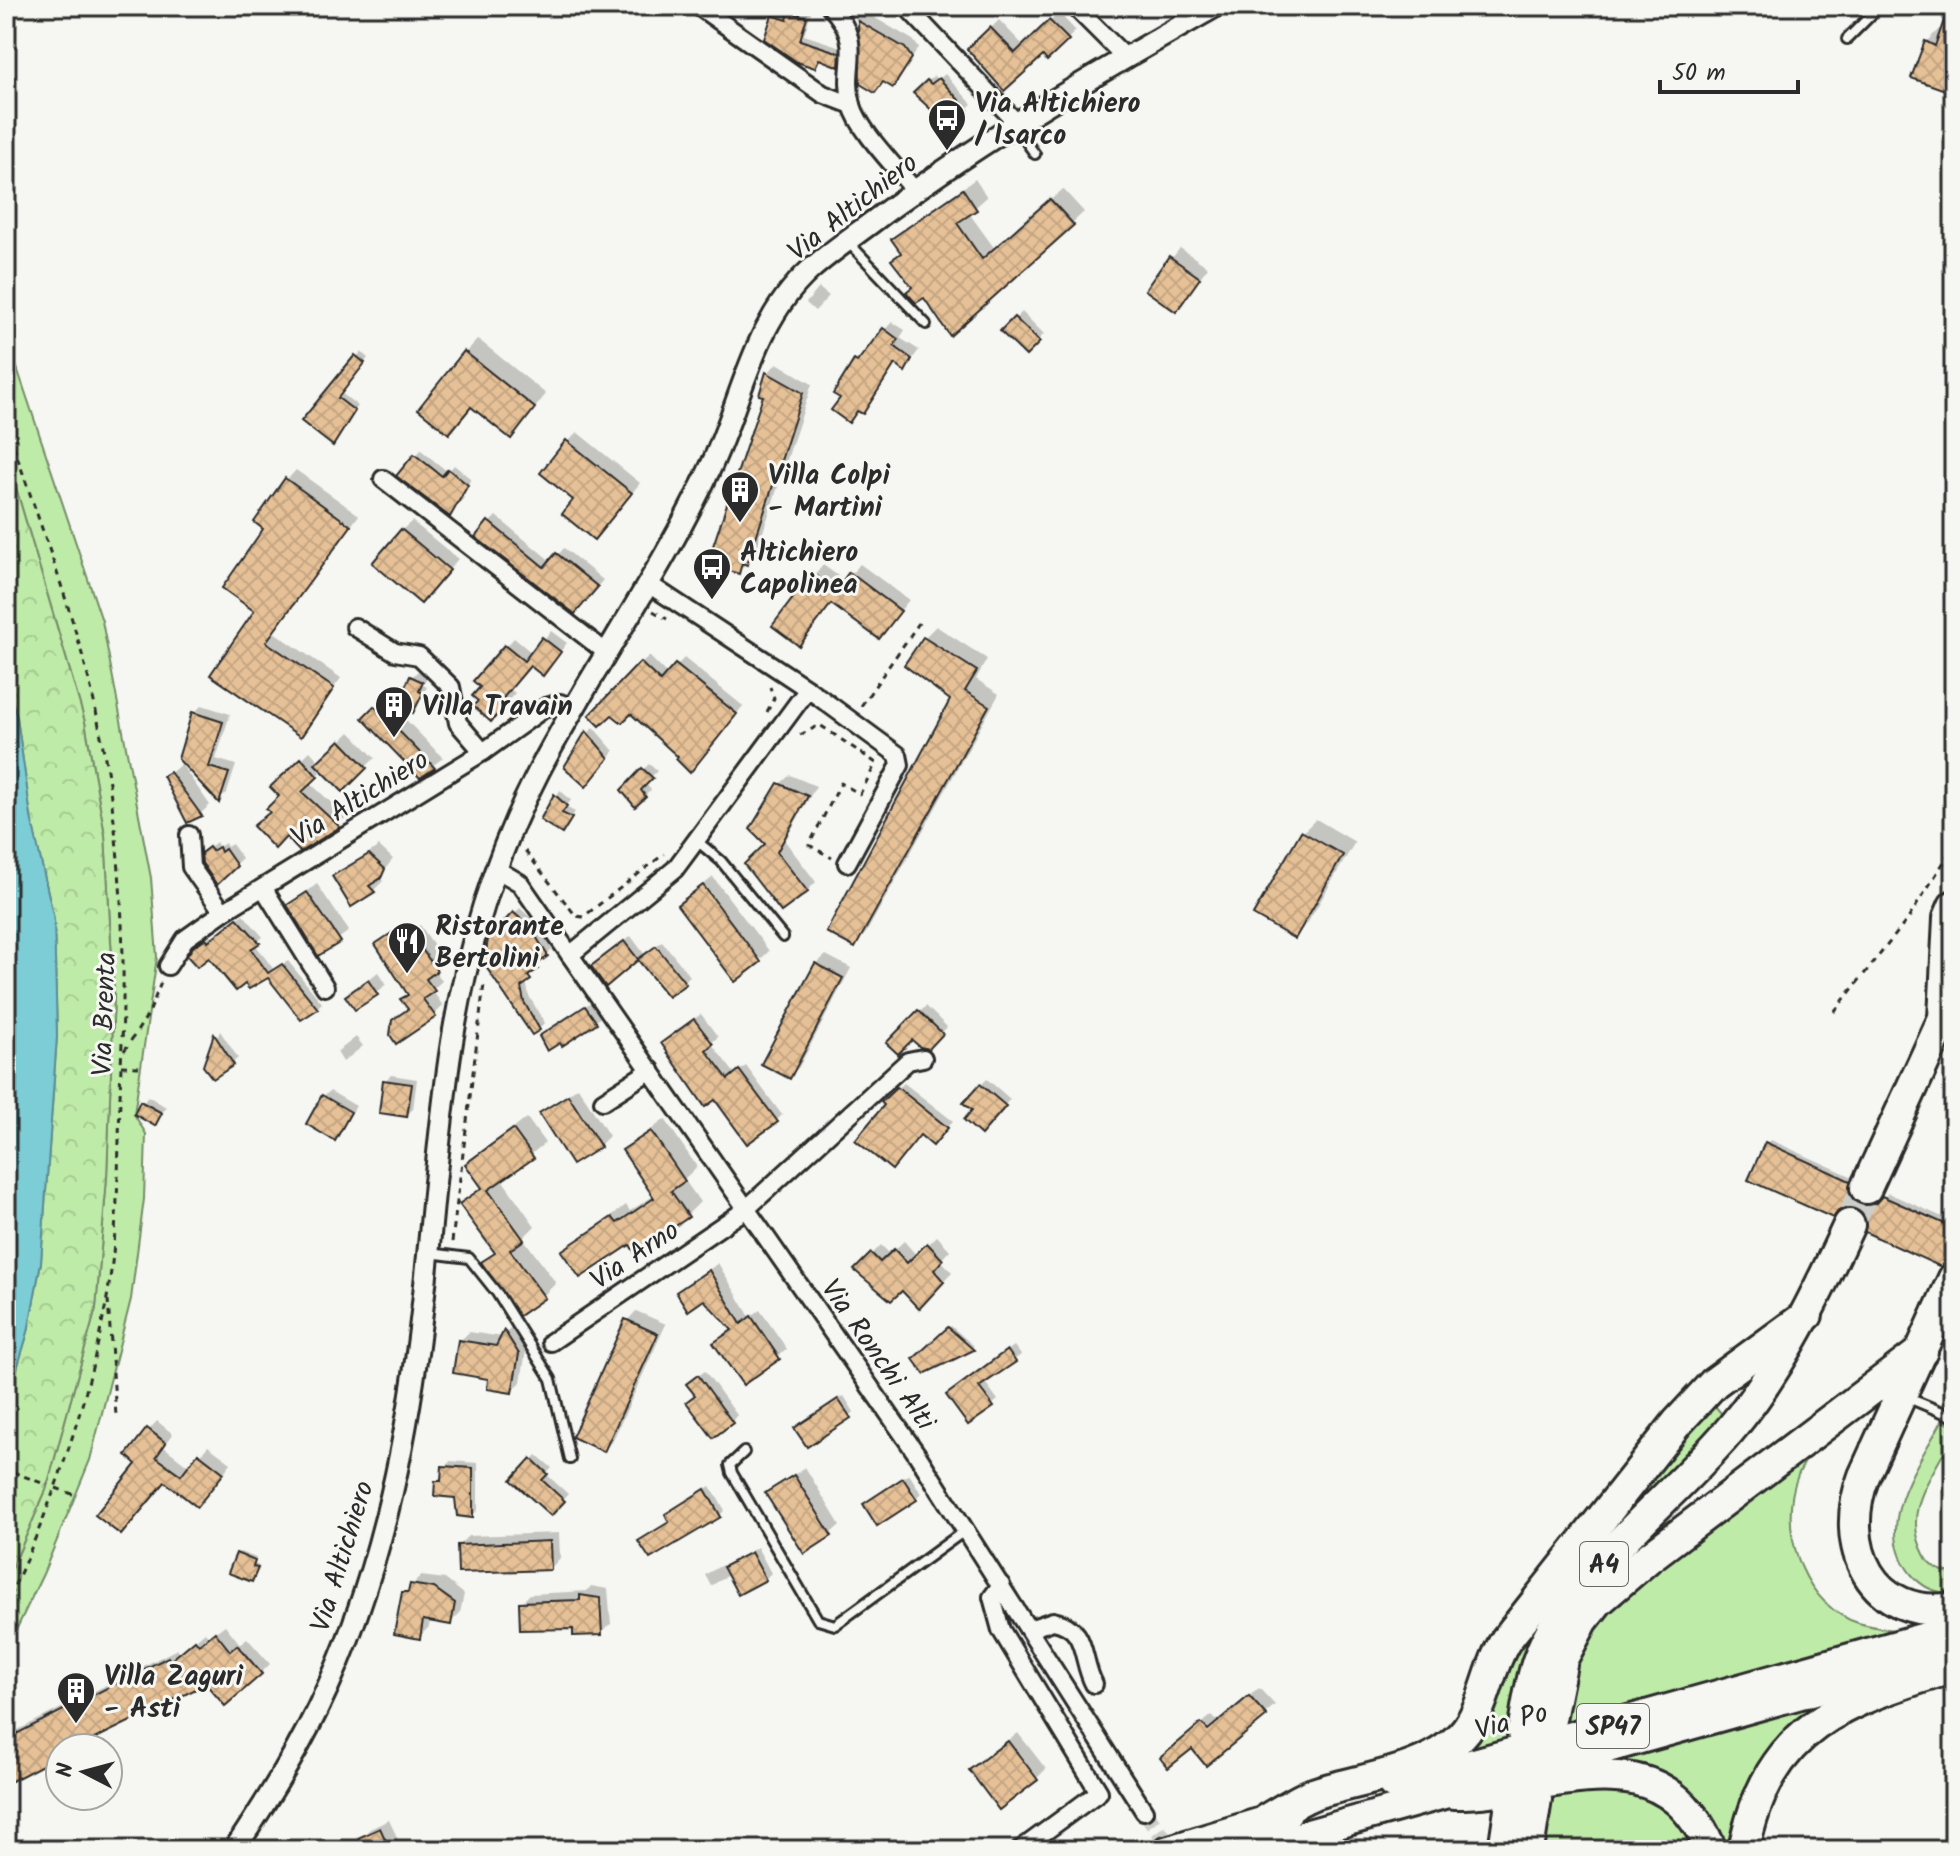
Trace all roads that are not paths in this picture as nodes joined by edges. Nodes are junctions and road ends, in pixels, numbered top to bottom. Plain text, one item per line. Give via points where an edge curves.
1 (698, 6) edge
2 (830, 6) edge
3 (906, 6) edge
4 (1074, 6) edge
5 (1216, 6) edge
6 (1880, 6) edge
7 (1847, 39) dead end
8 (1127, 59) junction
9 (852, 105) junction
10 (1016, 124) junction
11 (1035, 154) dead end
12 (914, 190) junction
13 (847, 241) junction
14 (926, 324) dead end
15 (383, 479) dead end
16 (647, 583) junction
17 (355, 627) dead end
18 (607, 653) junction
19 (808, 689) junction
20 (575, 709) junction
21 (483, 752) junction
22 (189, 835) dead end
23 (697, 841) junction
24 (840, 861) road end
25 (496, 869) junction
26 (264, 889) junction
27 (1954, 906) edge
28 (223, 912) junction
29 (783, 937) dead end
30 (570, 955) junction
31 (168, 966) road end
32 (325, 987) dead end
33 (1949, 1013) edge
34 (923, 1058) dead end
35 (651, 1070) junction
36 (603, 1101) dead end
37 (1866, 1188) tunnel mouth
38 (745, 1210) junction
39 (1849, 1225) tunnel mouth
40 (436, 1254) junction
41 (1954, 1278) edge
42 (1807, 1315) junction
43 (551, 1342) dead end
44 (1922, 1351) junction
45 (1902, 1395) junction
46 (1954, 1417) edge
47 (744, 1452) dead end
48 (570, 1459) dead end
49 (967, 1529) junction
50 (1001, 1585) junction
51 (1954, 1608) edge
52 (1954, 1628) edge
53 (1029, 1629) junction
54 (1954, 1652) edge
55 (1954, 1667) edge
56 (1094, 1684) dead end
57 (1454, 1793) junction
58 (1144, 1811) tunnel mouth
59 (1274, 1830) junction
60 (234, 1850) edge
61 (1020, 1850) edge
62 (1166, 1850) edge
63 (1248, 1850) edge
64 (1504, 1850) edge
65 (1528, 1850) edge
66 (1711, 1850) edge
67 (1744, 1850) edge

1 - 9 street via 823,94
2 - 9 street via 852,41
3 - 10 street
4 - 8 street
5 - 8 street, Via Altichiero
6 - 7 lane
8 - 10 street, Via Altichiero
9 - 12 street
10 - 11 lane
10 - 12 street, Via Altichiero
12 - 13 street, Via Altichiero
13 - 14 lane
13 - 16 street, Via Altichiero via 808,271 769,319 713,463
15 - 18 street
16 - 18 street, Via Altichiero
16 - 19 street
17 - 21 street via 395,652 419,656 451,687 458,723
18 - 20 street, Via Altichiero
19 - 23 street
19 - 24 street via 898,755 900,765
20 - 21 street, Via Altichiero via 560,703 546,707
20 - 25 street, Via Altichiero via 539,770
21 - 26 street, Via Altichiero
22 - 28 street via 191,867
23 - 29 lane via 721,861
23 - 30 street via 660,883
25 - 30 street, Via Ronchi Alti via 520,883
25 - 40 street, Via Altichiero via 451,1046
26 - 28 street, Via Altichiero
26 - 32 street
27 - 33 highway via 1949,918
28 - 31 street, Via Altichiero via 185,939
30 - 35 street, Via Ronchi Alti
33 - 37 highway
34 - 38 street via 908,1061
35 - 36 street
35 - 38 street, Via Ronchi Alti
38 - 43 street, Via Arno
38 - 49 street, Via Ronchi Alti
39 - 42 highway, A4
40 - 48 lane via 469,1258 541,1360 551,1379
40 - 60 street, Via Altichiero via 404,1433 352,1626 320,1705 279,1782
41 - 44 highway
42 - 44 highway, A4 via 1735,1424 1562,1613 1538,1660 1535,1731 1562,1659 1598,1601
42 - 59 highway via 1714,1383 1677,1423 1506,1640 1466,1730 1445,1750 1419,1762 1310,1796
44 - 45 highway
45 - 46 lane
45 - 51 highway via 1858,1492 1853,1532 1857,1555 1879,1588 1903,1602 1919,1609
47 - 49 lane via 733,1460 732,1473 818,1620 827,1624 835,1625
49 - 50 street, Via Ronchi Alti
50 - 53 street, Via Ronchi Alti
50 - 61 street via 992,1597 1001,1630 1099,1792
52 - 59 highway, Via Po / SP47
53 - 56 street via 1053,1621 1076,1631
53 - 58 street, Via Ronchi Alti
54 - 57 highway, Via Po / SP47
55 - 67 highway via 1862,1698 1810,1728 1770,1775
57 - 59 highway, Via Po / SP47
57 - 66 highway via 1582,1776 1648,1782 1681,1801
59 - 62 highway
59 - 63 highway
64 - 65 highway via 1524,1797

